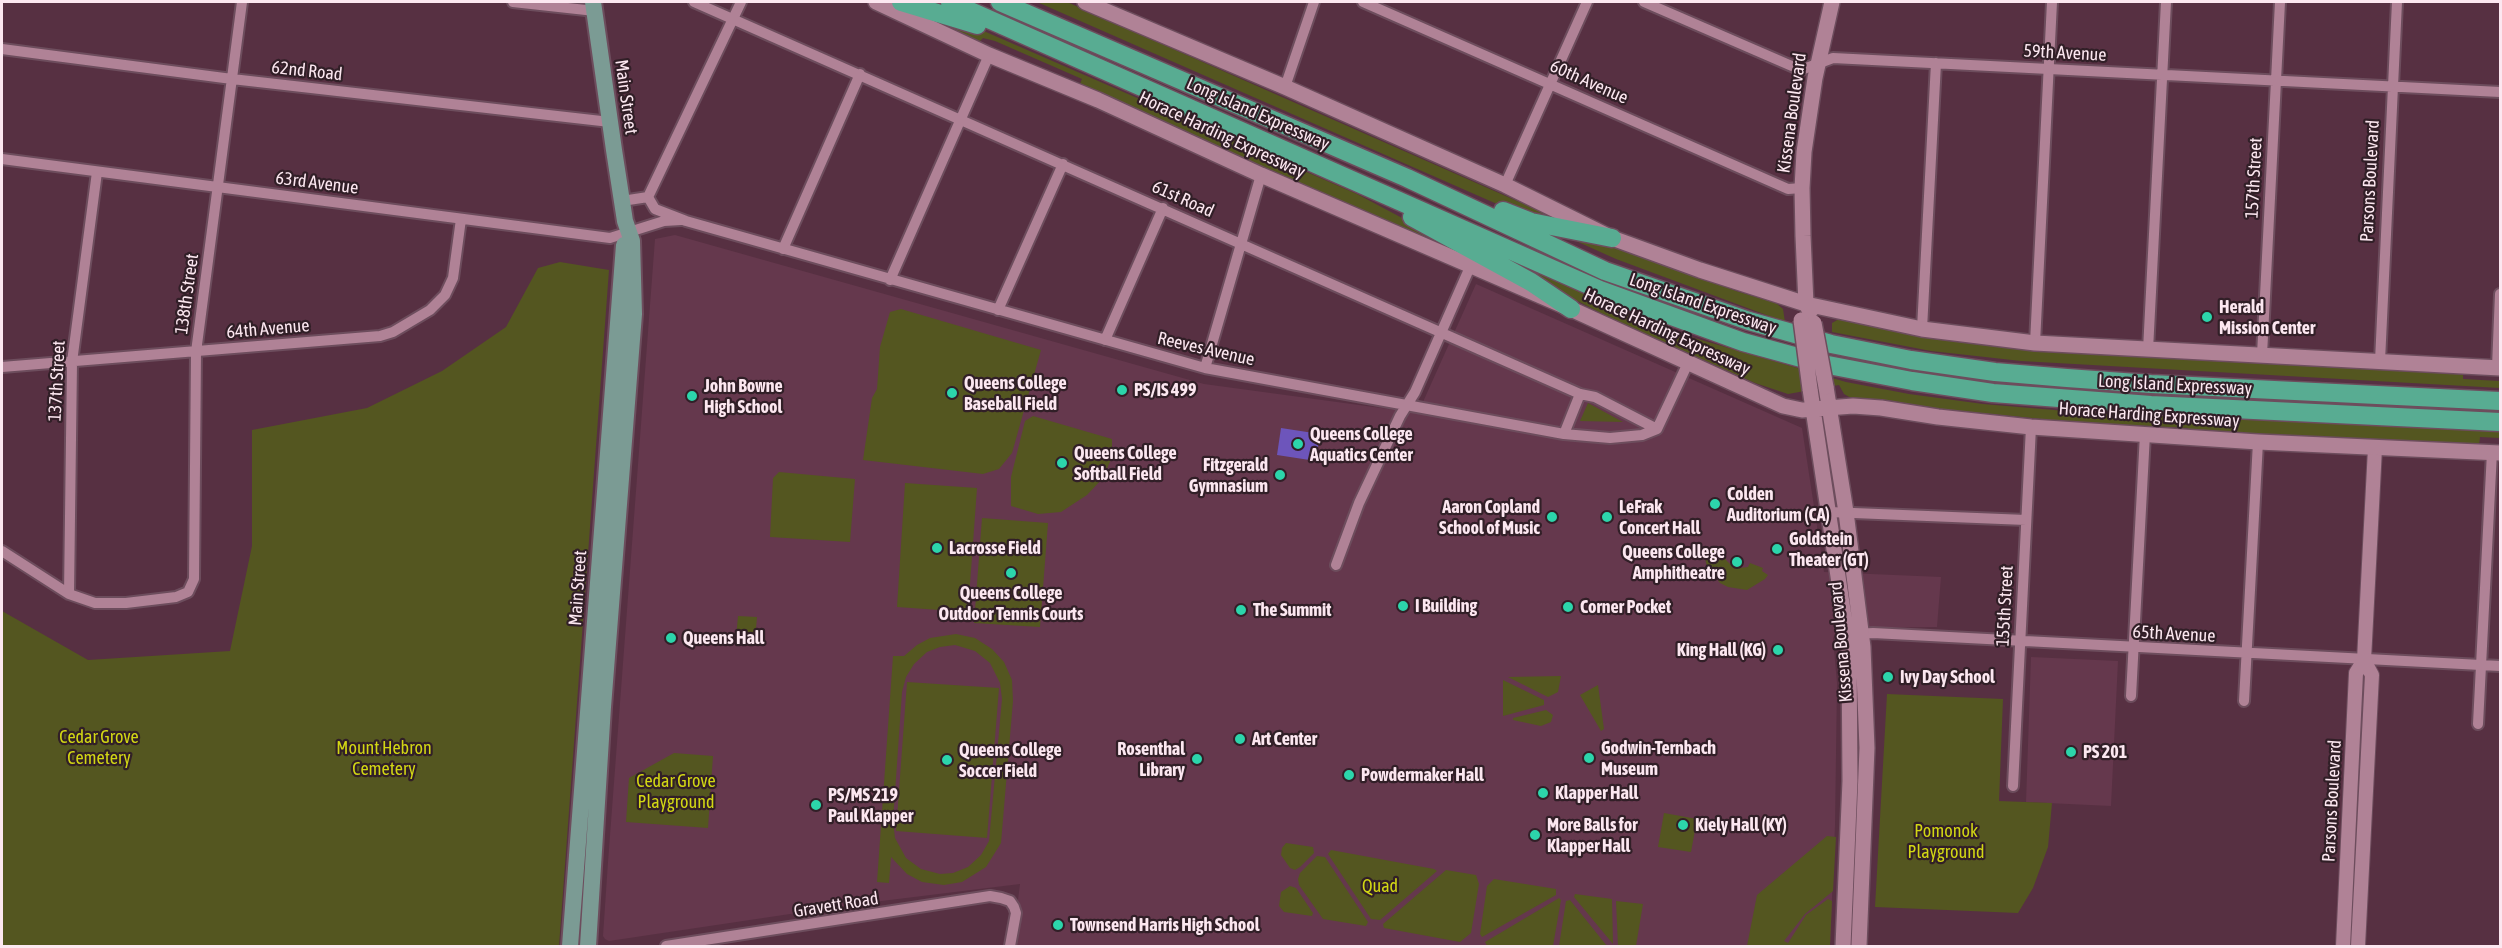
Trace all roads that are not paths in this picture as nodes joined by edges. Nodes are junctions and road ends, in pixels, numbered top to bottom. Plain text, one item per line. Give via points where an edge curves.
1 (242, 2) edge
2 (513, 2) edge
3 (694, 2) edge
4 (741, 2) edge
5 (876, 2) edge
6 (901, 2) edge
7 (950, 2) edge
8 (1000, 2) edge
9 (1026, 2) edge
10 (1085, 2) edge
11 (1314, 2) edge
12 (1363, 2) edge
13 (1587, 2) edge
14 (1644, 2) edge
15 (1832, 2) edge
16 (2052, 2) edge
17 (2166, 2) edge
18 (2280, 2) edge
19 (2397, 2) edge
20 (594, 6) edge
21 (733, 18) junction
22 (1081, 37) junction
23 (2, 49) edge
24 (989, 55) junction
25 (1078, 58) junction
26 (1818, 63) junction
27 (1936, 63) junction
28 (2049, 69) junction
29 (860, 74) junction
30 (2162, 75) junction
31 (232, 79) junction
32 (2276, 81) junction
33 (1551, 83) junction
34 (2393, 86) junction
35 (1285, 87) junction
36 (2500, 92) edge
37 (961, 119) junction
38 (610, 122) junction
39 (2, 159) edge
40 (1063, 164) junction
41 (97, 172) junction
42 (1261, 175) junction
43 (1347, 176) junction
44 (1407, 178) junction
45 (1505, 185) junction
46 (219, 187) junction
47 (1802, 188) junction
48 (648, 197) junction
49 (622, 201) junction
50 (1163, 208) junction
51 (461, 219) junction
52 (686, 221) junction
53 (628, 233) junction
54 (1612, 238) junction
55 (1242, 243) junction
56 (783, 249) junction
57 (1470, 267) junction
58 (890, 280) junction
59 (2500, 294) edge
60 (1806, 304) junction
61 (1571, 309) junction
62 (998, 310) junction
63 (1808, 322) junction
64 (1922, 329) junction
65 (1442, 332) junction
66 (1105, 340) junction
67 (2035, 343) junction
68 (2148, 350) junction
69 (196, 352) junction
70 (2262, 355) junction
71 (2380, 361) junction
72 (72, 362) junction
73 (1688, 363) junction
74 (2, 367) edge
75 (2499, 367) edge
76 (1205, 368) junction
77 (1580, 394) junction
78 (2500, 400) edge
79 (1407, 405) junction
80 (1829, 408) junction
81 (1813, 409) junction
82 (2500, 422) edge
83 (2031, 428) junction
84 (1657, 429) junction
85 (1564, 434) junction
86 (2145, 434) junction
87 (2258, 442) junction
88 (2375, 448) junction
89 (2496, 453) edge
90 (1829, 512) junction
91 (1846, 512) junction
92 (2026, 520) junction
93 (2, 551) edge
94 (1336, 565) dead end
95 (69, 594) junction
96 (1854, 634) junction
97 (2020, 643) junction
98 (2133, 648) junction
99 (2247, 654) junction
100 (2364, 660) junction
101 (2482, 666) junction
102 (2500, 666) edge
103 (2131, 696) dead end
104 (2244, 701) dead end
105 (2478, 724) dead end
106 (2013, 786) dead end
107 (570, 946) edge
108 (588, 946) edge
109 (666, 946) edge
110 (1010, 946) edge
111 (1844, 946) edge
112 (1859, 946) edge
113 (2343, 946) edge
114 (2358, 946) edge

1 - 31 street, 138th Street
2 - 20 street
3 - 21 street, 61st Road
4 - 21 street
5 - 24 main road, Horace Harding Expressway
6 - 25 highway
7 - 25 highway, Long Island Expressway
8 - 22 highway, Long Island Expressway
9 - 22 highway
10 - 35 main road
11 - 35 street
12 - 33 street, 60th Avenue
13 - 33 street
14 - 26 street, 59th Avenue via 1801,70
15 - 26 main road, Kissena Boulevard
16 - 28 street
17 - 30 street
18 - 32 street, 157th Street
19 - 34 street, Parsons Boulevard
20 - 38 main road, Main Street
21 - 29 street, 61st Road
21 - 48 street
22 - 44 highway, Long Island Expressway
23 - 31 street, 62nd Road
24 - 37 street
24 - 42 main road, Horace Harding Expressway
25 - 43 highway, Long Island Expressway
26 - 27 street, 59th Avenue via 1833,58
26 - 47 main road, Kissena Boulevard
27 - 28 street, 59th Avenue
27 - 64 street
28 - 30 street, 59th Avenue
28 - 67 street
29 - 37 street, 61st Road
29 - 56 street
30 - 32 street, 59th Avenue
30 - 68 street
31 - 38 street, 62nd Road
31 - 46 street, 138th Street
32 - 34 street, 59th Avenue
32 - 70 street, 157th Street
33 - 45 street
33 - 47 street, 60th Avenue via 1788,189
34 - 36 street, 59th Avenue
34 - 71 street, Parsons Boulevard
35 - 45 main road
37 - 40 street, 61st Road
37 - 58 street
38 - 49 main road, Main Street
39 - 41 street, 63rd Avenue
40 - 50 street, 61st Road
40 - 62 street
41 - 46 street, 63rd Avenue
41 - 72 street, 137th Street
42 - 55 street
42 - 57 main road, Horace Harding Expressway
43 - 61 highway via 1398,210 1532,282
43 - 82 highway, Long Island Expressway via 1610,294 1743,342 1823,364 1993,393 2074,400
44 - 54 highway via 1531,222
44 - 78 highway, Long Island Expressway via 1605,271 1676,298 1832,344 1900,358 1995,372 2139,384
45 - 54 main road
46 - 51 street, 63rd Avenue
46 - 69 street, 138th Street
47 - 60 main road, Kissena Boulevard
48 - 49 street
48 - 52 street, Reeves Avenue via 655,209
49 - 53 main road, Main Street
50 - 55 street, 61st Road
50 - 66 street
51 - 53 street, 63rd Avenue via 610,238
51 - 69 street, 64th Avenue via 453,278 445,296 393,332
52 - 53 street, Reeves Avenue via 664,221
52 - 56 street, Reeves Avenue
53 - 107 main road, Main Street via 623,248
53 - 108 main road, Main Street via 633,249 634,314
54 - 60 main road
55 - 65 street, 61st Road
55 - 76 street
56 - 58 street, Reeves Avenue
57 - 61 main road, Horace Harding Expressway
57 - 65 street
58 - 62 street, Reeves Avenue
59 - 75 street
60 - 63 main road, Kissena Boulevard
60 - 64 main road
61 - 73 main road, Horace Harding Expressway
62 - 66 street, Reeves Avenue
63 - 80 main road, Kissena Boulevard, bridge
63 - 81 main road, Kissena Boulevard, bridge
64 - 67 main road
65 - 77 street, 61st Road
65 - 79 street
66 - 76 street, Reeves Avenue
67 - 68 main road
68 - 70 main road
69 - 72 street, 64th Avenue
69 - 95 street, 138th Street via 194,579 188,592 126,603 95,603
70 - 71 main road
71 - 75 main road
72 - 74 street, 64th Avenue
72 - 95 street, 137th Street
73 - 81 main road, Horace Harding Expressway via 1783,406
73 - 84 street
76 - 79 street, Reeves Avenue
77 - 84 street, 61st Road via 1595,397
77 - 85 street
79 - 85 street, Reeves Avenue
79 - 94 street via 1359,503
80 - 81 main road, Horace Harding Expressway
80 - 83 main road, Horace Harding Expressway via 1881,408
80 - 91 main road, Kissena Boulevard
81 - 90 main road, Kissena Boulevard
83 - 86 main road, Horace Harding Expressway
83 - 92 street, 155th Street
84 - 85 street, Reeves Avenue via 1642,435 1610,438
86 - 87 main road, Horace Harding Expressway
86 - 98 street
87 - 88 main road, Horace Harding Expressway
87 - 99 street
88 - 89 main road, Horace Harding Expressway
88 - 100 street, Parsons Boulevard
89 - 101 street
90 - 91 street
90 - 96 main road, Kissena Boulevard
91 - 92 street
91 - 96 main road, Kissena Boulevard
92 - 97 street, 155th Street
93 - 95 street
96 - 97 street, 65th Avenue
96 - 111 main road, Kissena Boulevard
96 - 112 main road, Kissena Boulevard via 1867,748
97 - 98 street, 65th Avenue
97 - 106 street, 155th Street
98 - 99 street, 65th Avenue
98 - 103 street
99 - 100 street, 65th Avenue
99 - 104 street
100 - 101 street, 65th Avenue
100 - 113 street, Parsons Boulevard via 2356,673
100 - 114 street, Parsons Boulevard via 2372,675
101 - 102 street, 65th Avenue
101 - 105 street
109 - 110 street, Gravett Road via 990,896 1010,901 1016,913

